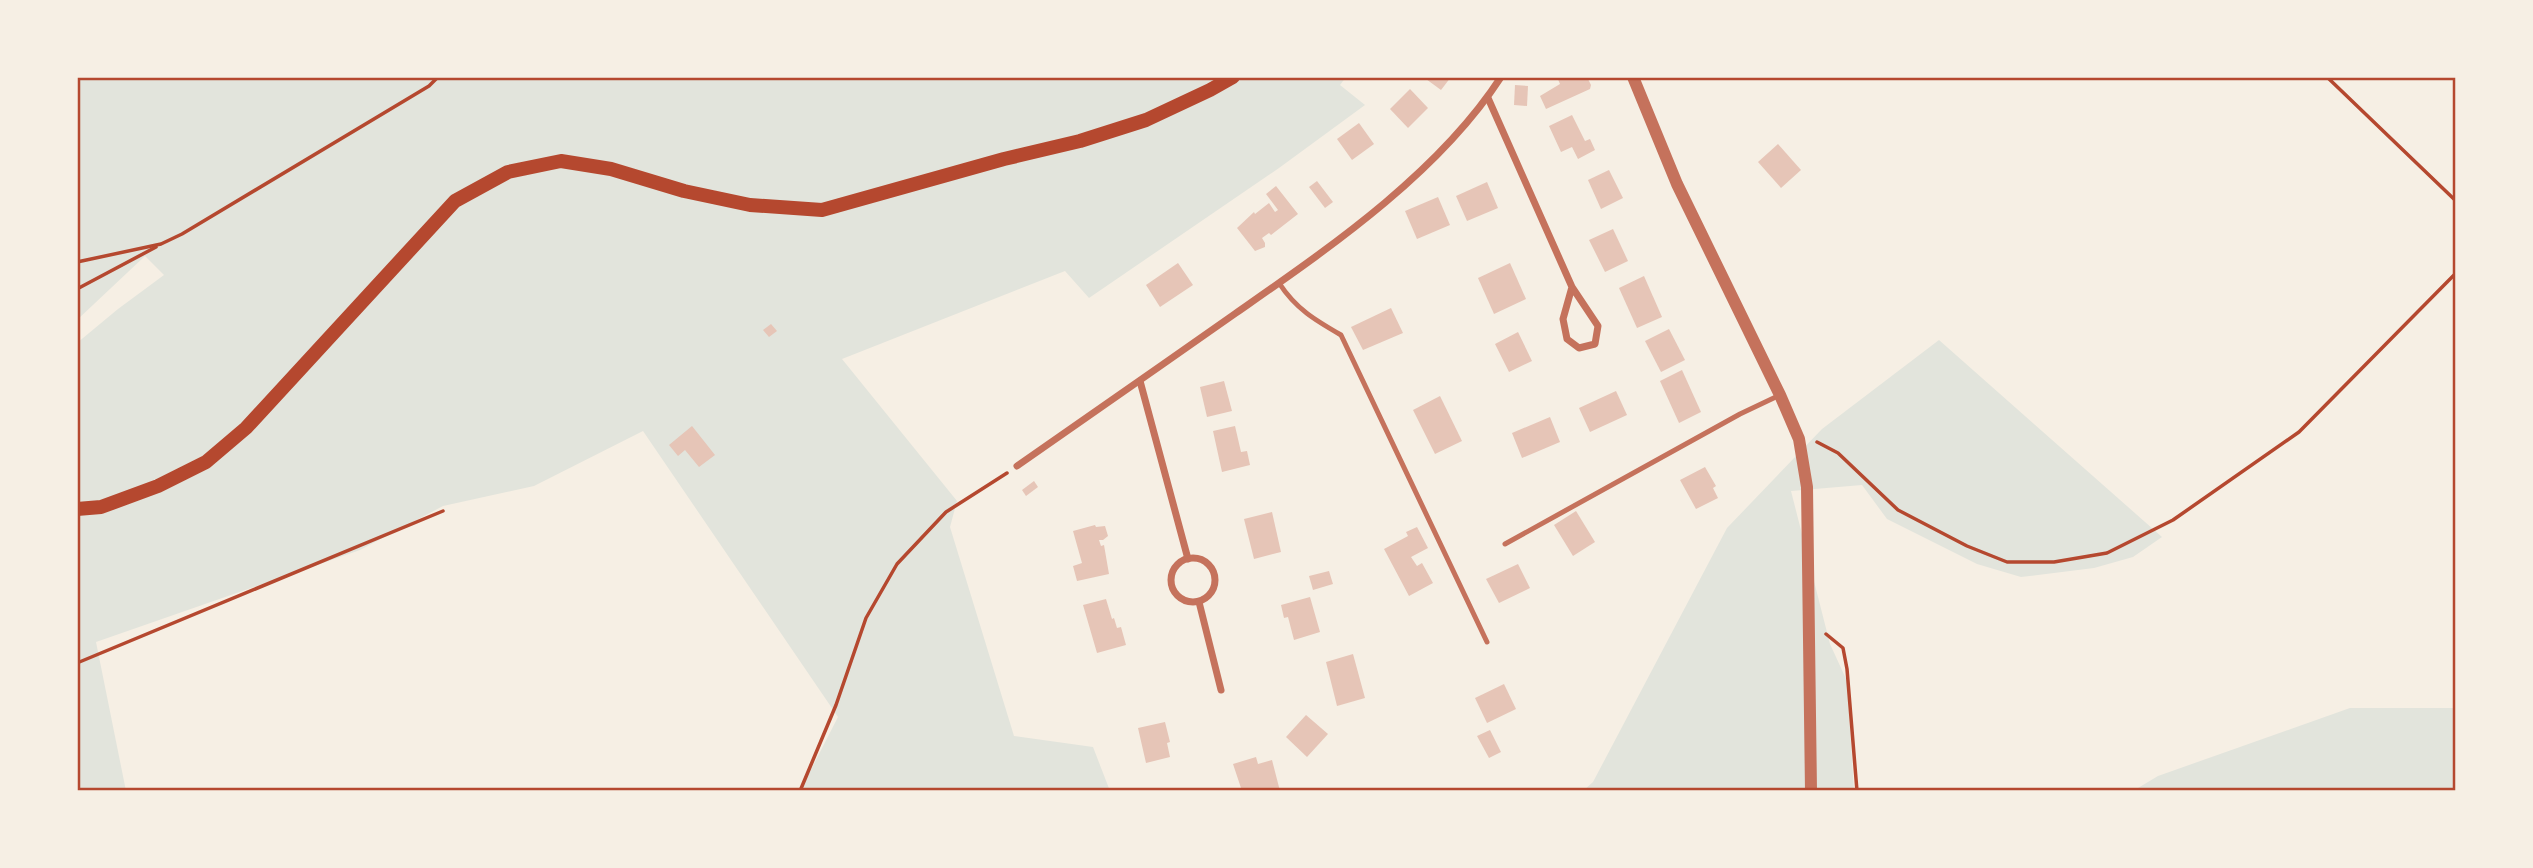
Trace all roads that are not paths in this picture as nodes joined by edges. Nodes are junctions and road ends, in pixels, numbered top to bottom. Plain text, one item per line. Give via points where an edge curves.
1 (1233, 77) edge
2 (1501, 77) edge
3 (1633, 77) edge
4 (1488, 98) junction
5 (1279, 283) junction
6 (1572, 287) junction
7 (1140, 381) junction
8 (1780, 395) junction
9 (1017, 466) road end
10 (77, 509) edge
11 (1505, 544) dead end
12 (1188, 559) junction
13 (1199, 602) junction
14 (1487, 642) dead end
15 (1221, 690) dead end
16 (1811, 791) edge

1 - 10 main road via 1146,120 822,211 750,205 611,169 561,161 508,172 455,201 246,428 206,462 101,507
2 - 4 street
3 - 8 street via 1677,184
4 - 5 street via 1437,154 1369,216
4 - 6 street
5 - 7 street
5 - 14 lane via 1291,301 1341,335
6 - 6 street via 1598,326 1595,344 1579,348 1567,340 1563,319
7 - 9 street
7 - 12 street
8 - 11 lane
8 - 16 street via 1799,439 1807,487
12 - 13 street via 1203,561 1213,571 1211,593
12 - 13 street via 1176,566 1172,586 1185,601
13 - 15 street

